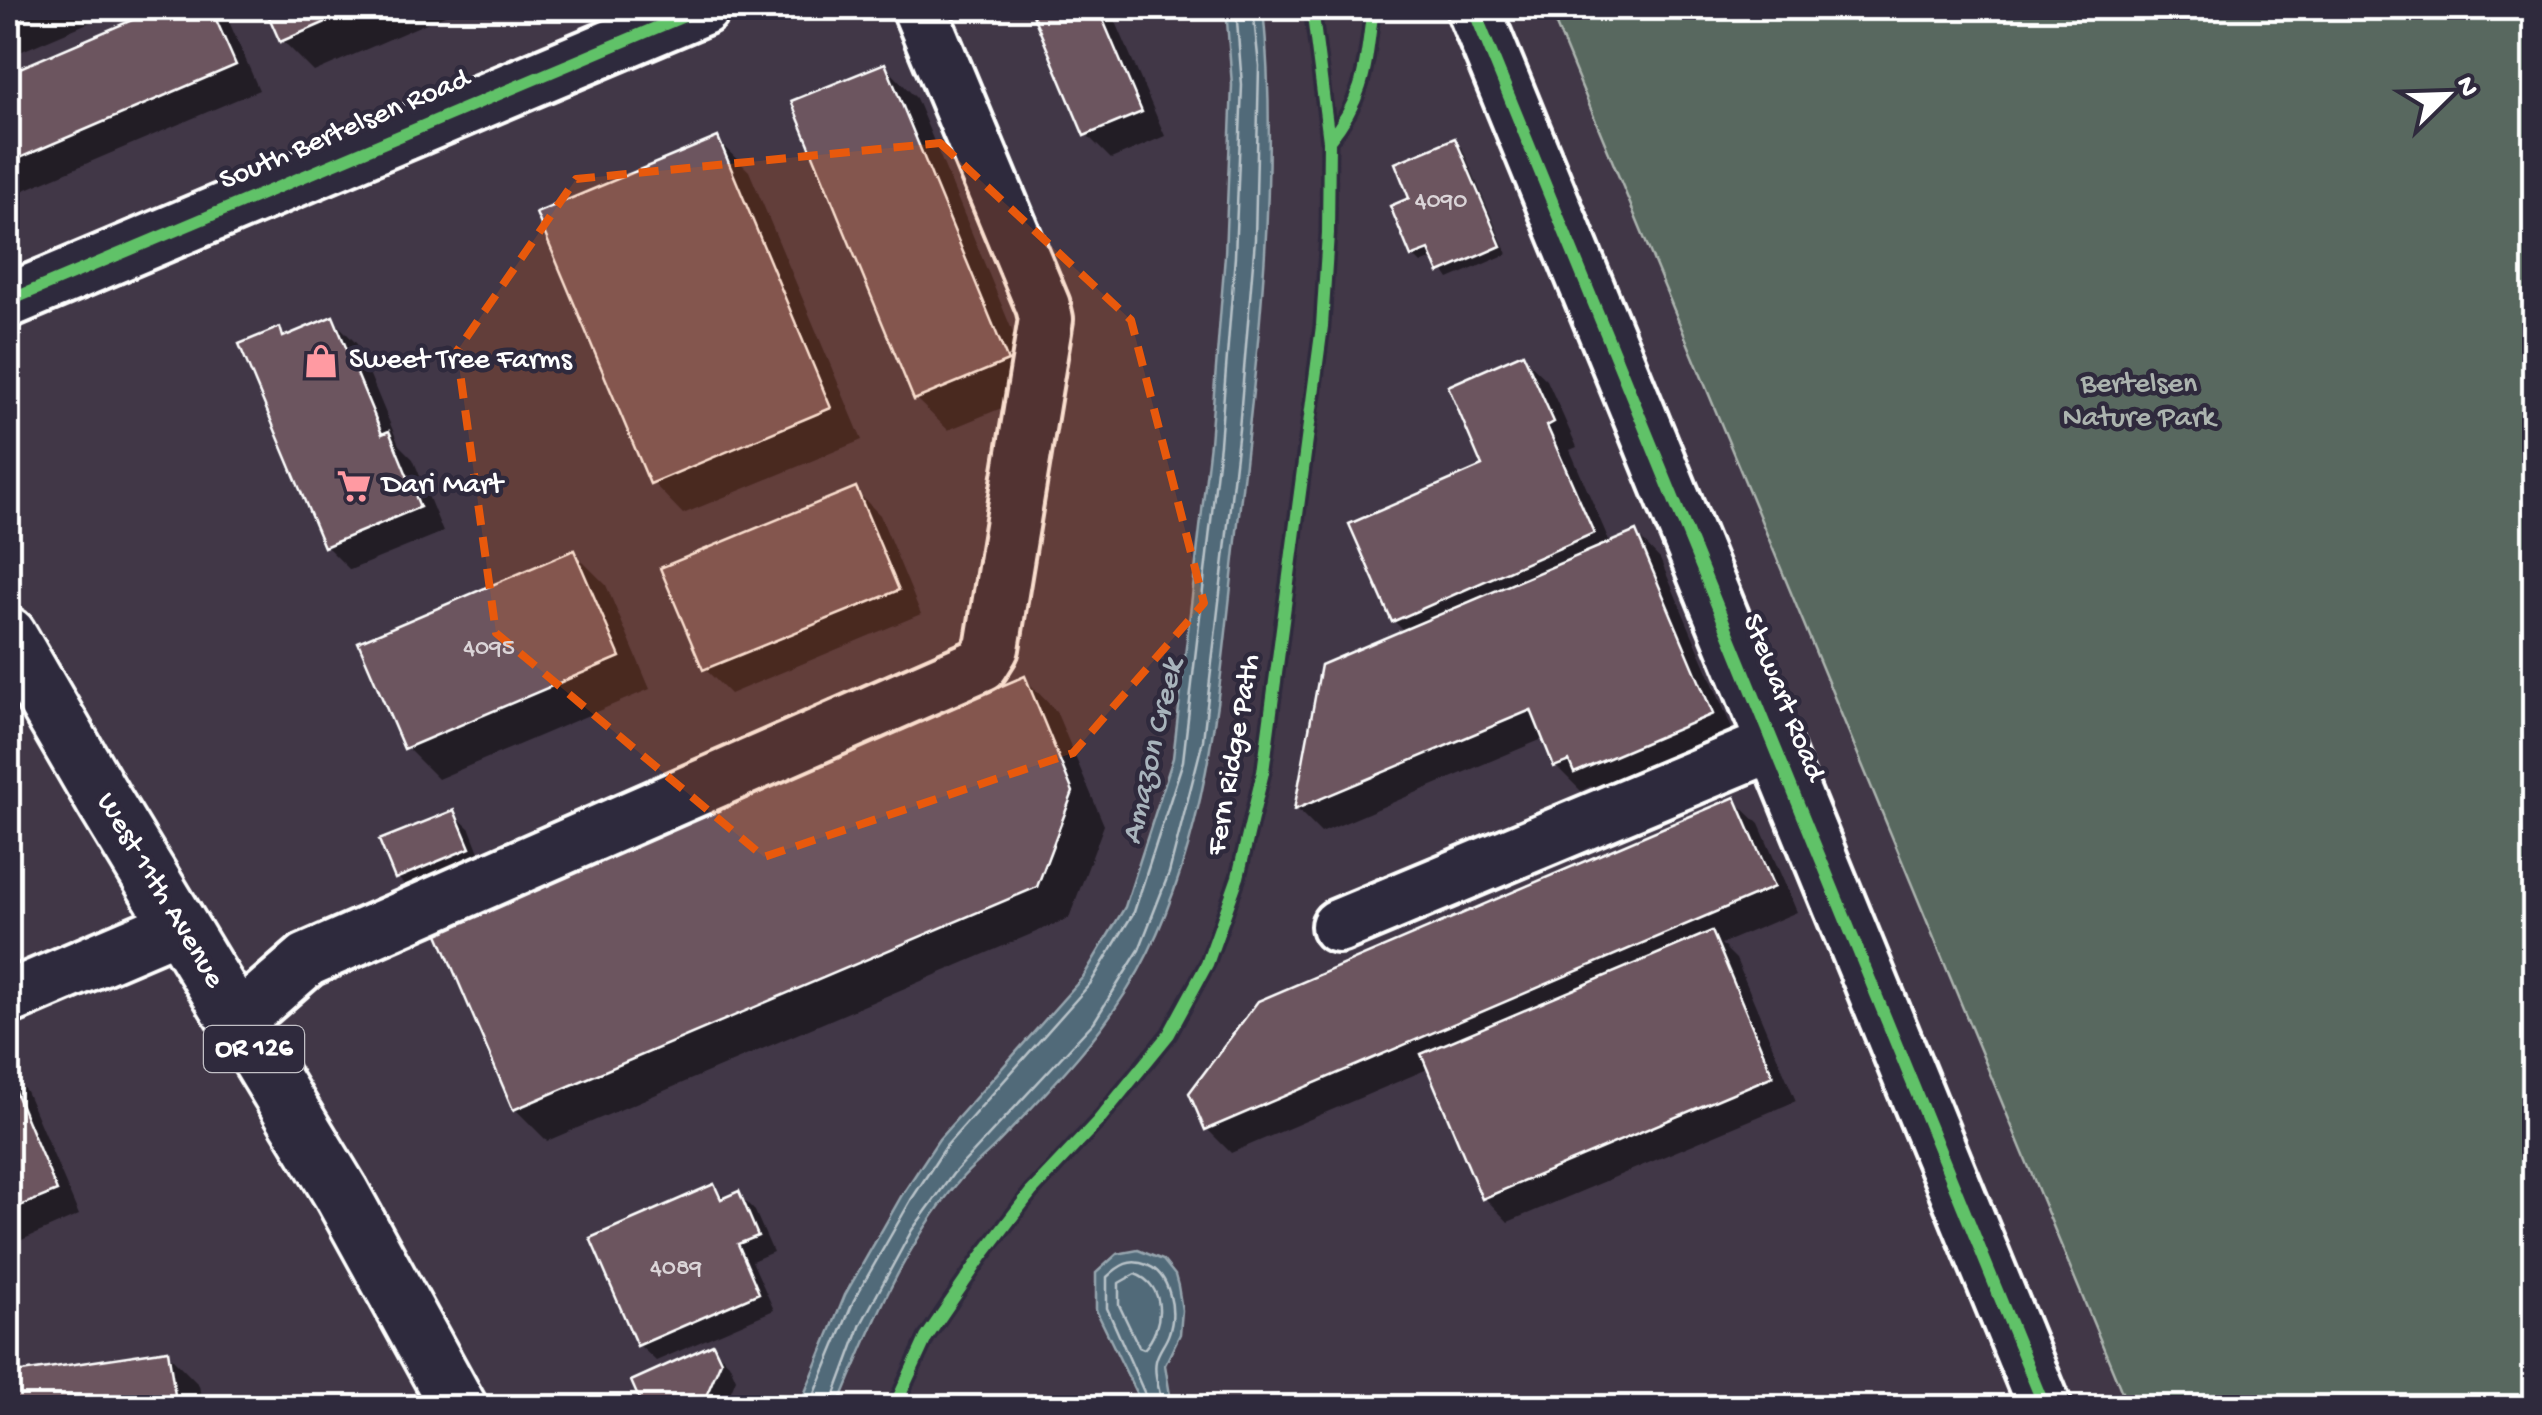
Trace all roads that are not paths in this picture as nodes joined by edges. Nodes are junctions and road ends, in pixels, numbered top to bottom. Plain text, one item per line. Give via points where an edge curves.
1 (702, 8) edge
2 (919, 8) edge
3 (1474, 8) edge
4 (8, 301) edge
5 (8, 635) edge
6 (1774, 744) junction
7 (179, 925) junction
8 (1338, 926) dead end
9 (8, 998) edge
10 (237, 1021) junction
11 (459, 1408) edge
12 (2045, 1408) edge

1 - 4 street, South Bertelsen Road
2 - 10 street via 1046,319 992,648 982,664 308,960
3 - 6 street, Stewart Road
5 - 7 main road, West 11th Avenue / OR 126
6 - 8 street
6 - 12 street, Stewart Road
7 - 9 street
7 - 10 main road, West 11th Avenue / OR 126
10 - 11 main road, West 11th Avenue / OR 126

